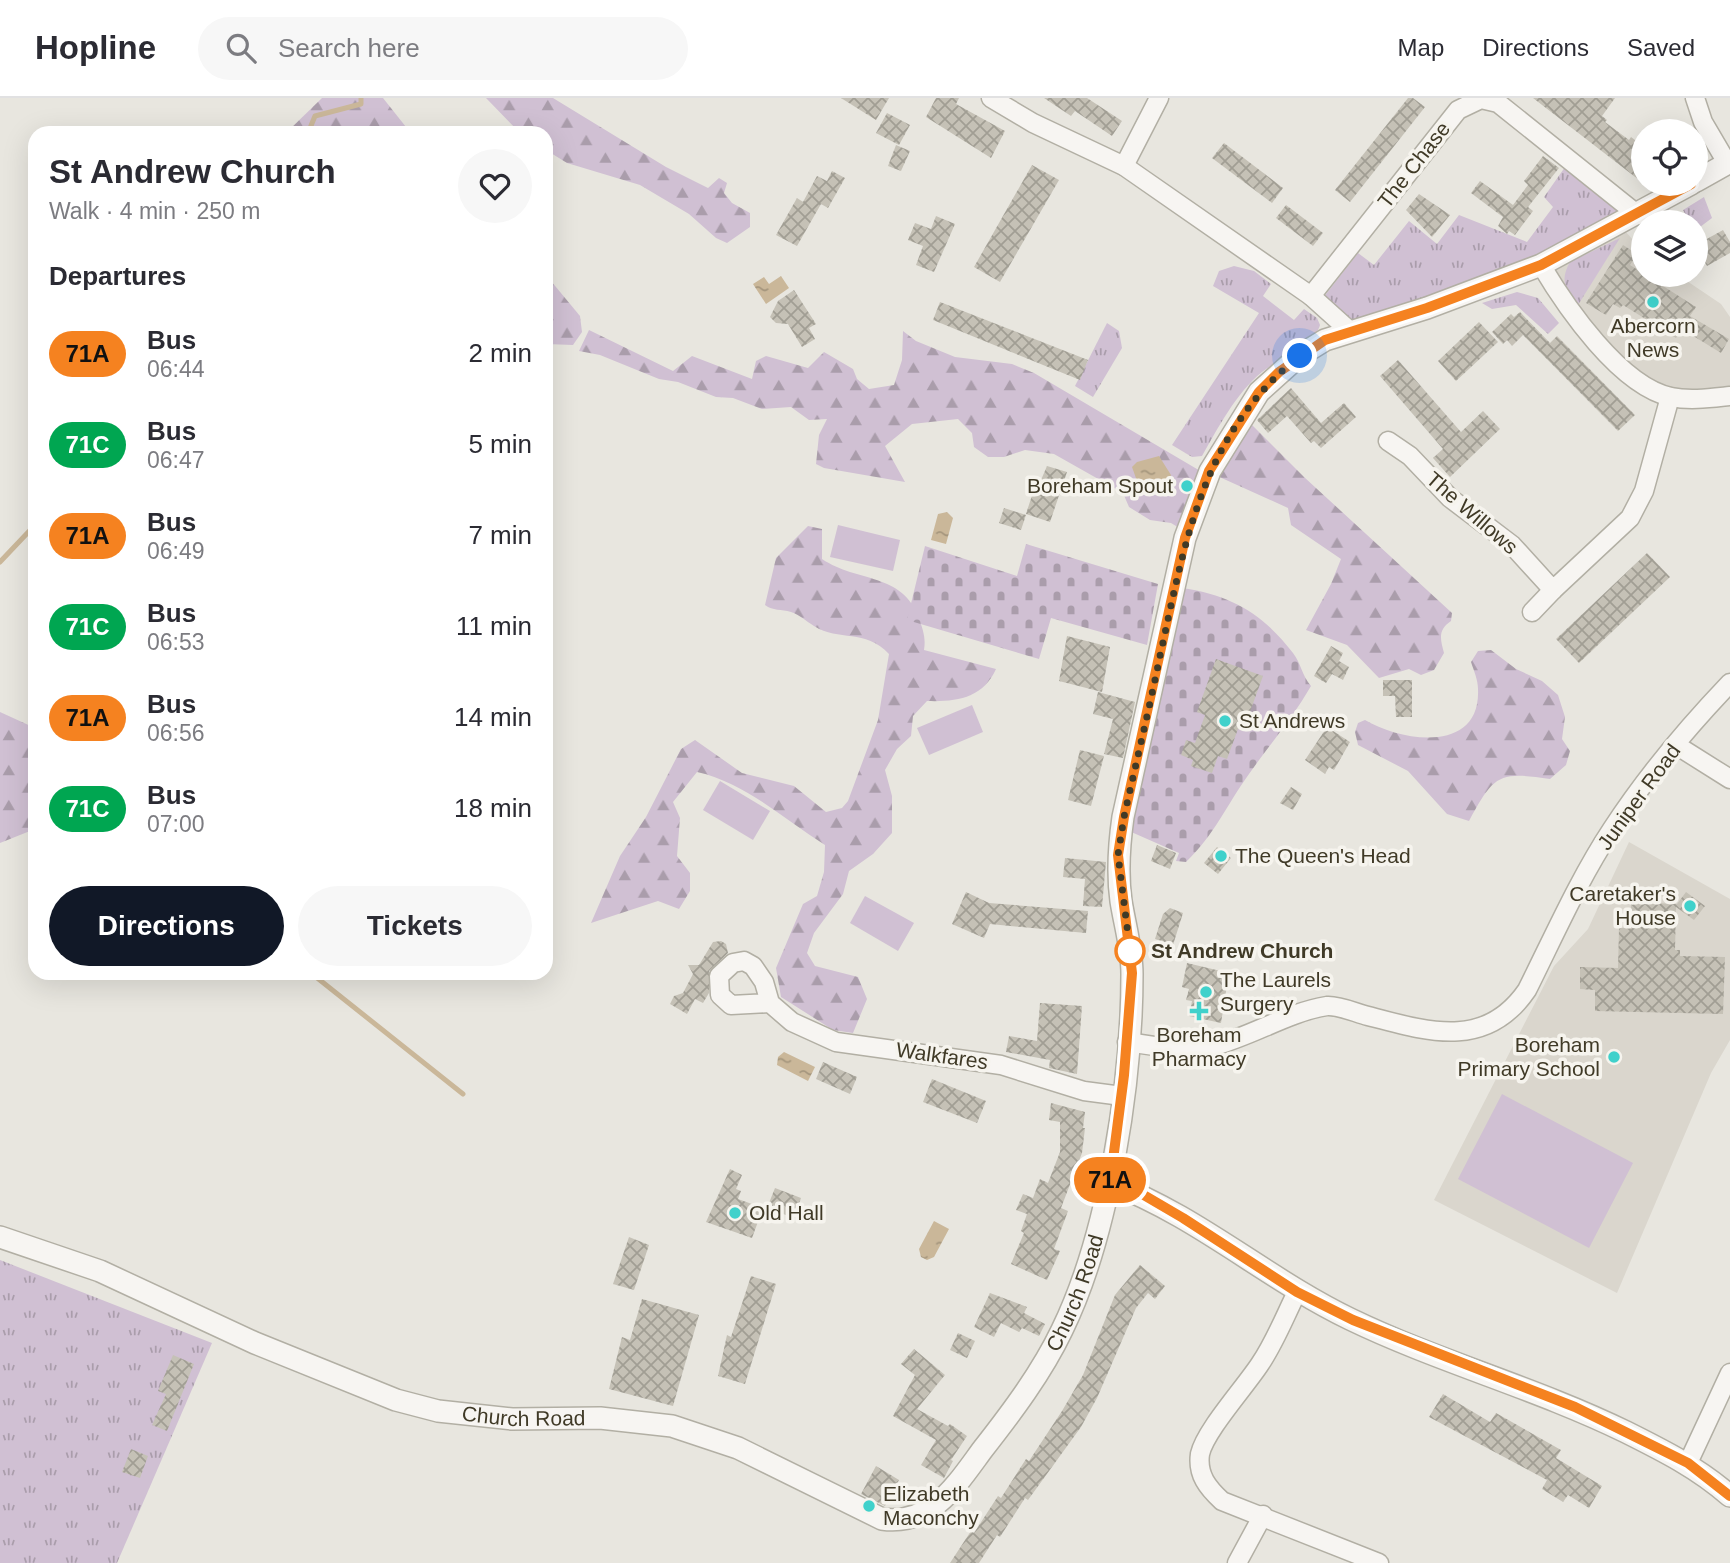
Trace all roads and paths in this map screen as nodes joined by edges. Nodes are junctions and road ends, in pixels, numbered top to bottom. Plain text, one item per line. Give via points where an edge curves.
1 (991, 98) edge
2 (1159, 98) edge
3 (1695, 98) edge
4 (1497, 101) edge
5 (1728, 162) edge
6 (1124, 166) junction
7 (1708, 174) edge
8 (1670, 196) edge
9 (1632, 210) edge
10 (1647, 210) edge
11 (1631, 219) edge
12 (1541, 265) junction
13 (1311, 296) junction
14 (1351, 332) junction
15 (1730, 396) edge
16 (1670, 397) junction
17 (1388, 441) dead end
18 (1553, 590) junction
19 (1532, 611) dead end
20 (1730, 683) edge
21 (1676, 745) junction
22 (1730, 779) edge
23 (770, 1003) dead end
24 (1127, 1042) junction
25 (1122, 1096) junction
26 (1110, 1183) junction
27 (0, 1237) edge
28 (1297, 1292) junction
29 (1730, 1373) edge
30 (1688, 1463) junction
31 (1730, 1496) edge
32 (1263, 1515) junction
33 (1237, 1563) edge
34 (1379, 1563) edge

1 - 6 street
2 - 6 street
3 - 5 street via 1703,122
4 - 9 street, The Chase
4 - 13 street, The Chase via 1481,99 1458,110
5 - 7 street
6 - 13 street
8 - 10 street, Church Road
11 - 12 street, Church Road
12 - 14 street, Church Road
12 - 16 street via 1572,314 1602,347 1629,374
13 - 14 street
14 - 24 street, Church Road via 1325,340 1300,356 1259,392 1209,471 1185,538 1118,855 1132,973
15 - 16 street
16 - 18 street via 1644,491 1630,518
17 - 18 street, The Willows via 1410,456 1450,498 1512,545
18 - 19 street
20 - 21 street, Juniper Road
21 - 22 street
21 - 24 street, Juniper Road via 1610,831 1527,990 1493,1025 1461,1032 1412,1026 1330,1006 1215,1046 1190,1049
23 - 25 street, Walkfares via 792,1022 836,1042 1001,1065 1084,1091
24 - 25 street, Church Road
25 - 26 street, Church Road
26 - 27 street, Church Road via 1075,1300 1046,1359 951,1491 922,1515 898,1521 882,1519 738,1448 673,1426 600,1418 512,1419 438,1411 396,1400 218,1327 100,1271
26 - 28 street via 1142,1194
28 - 30 street via 1353,1320 1575,1407
28 - 32 street via 1262,1362 1208,1435 1200,1454 1200,1472 1208,1488 1222,1501
29 - 30 street
30 - 31 street
32 - 33 street
32 - 34 street

